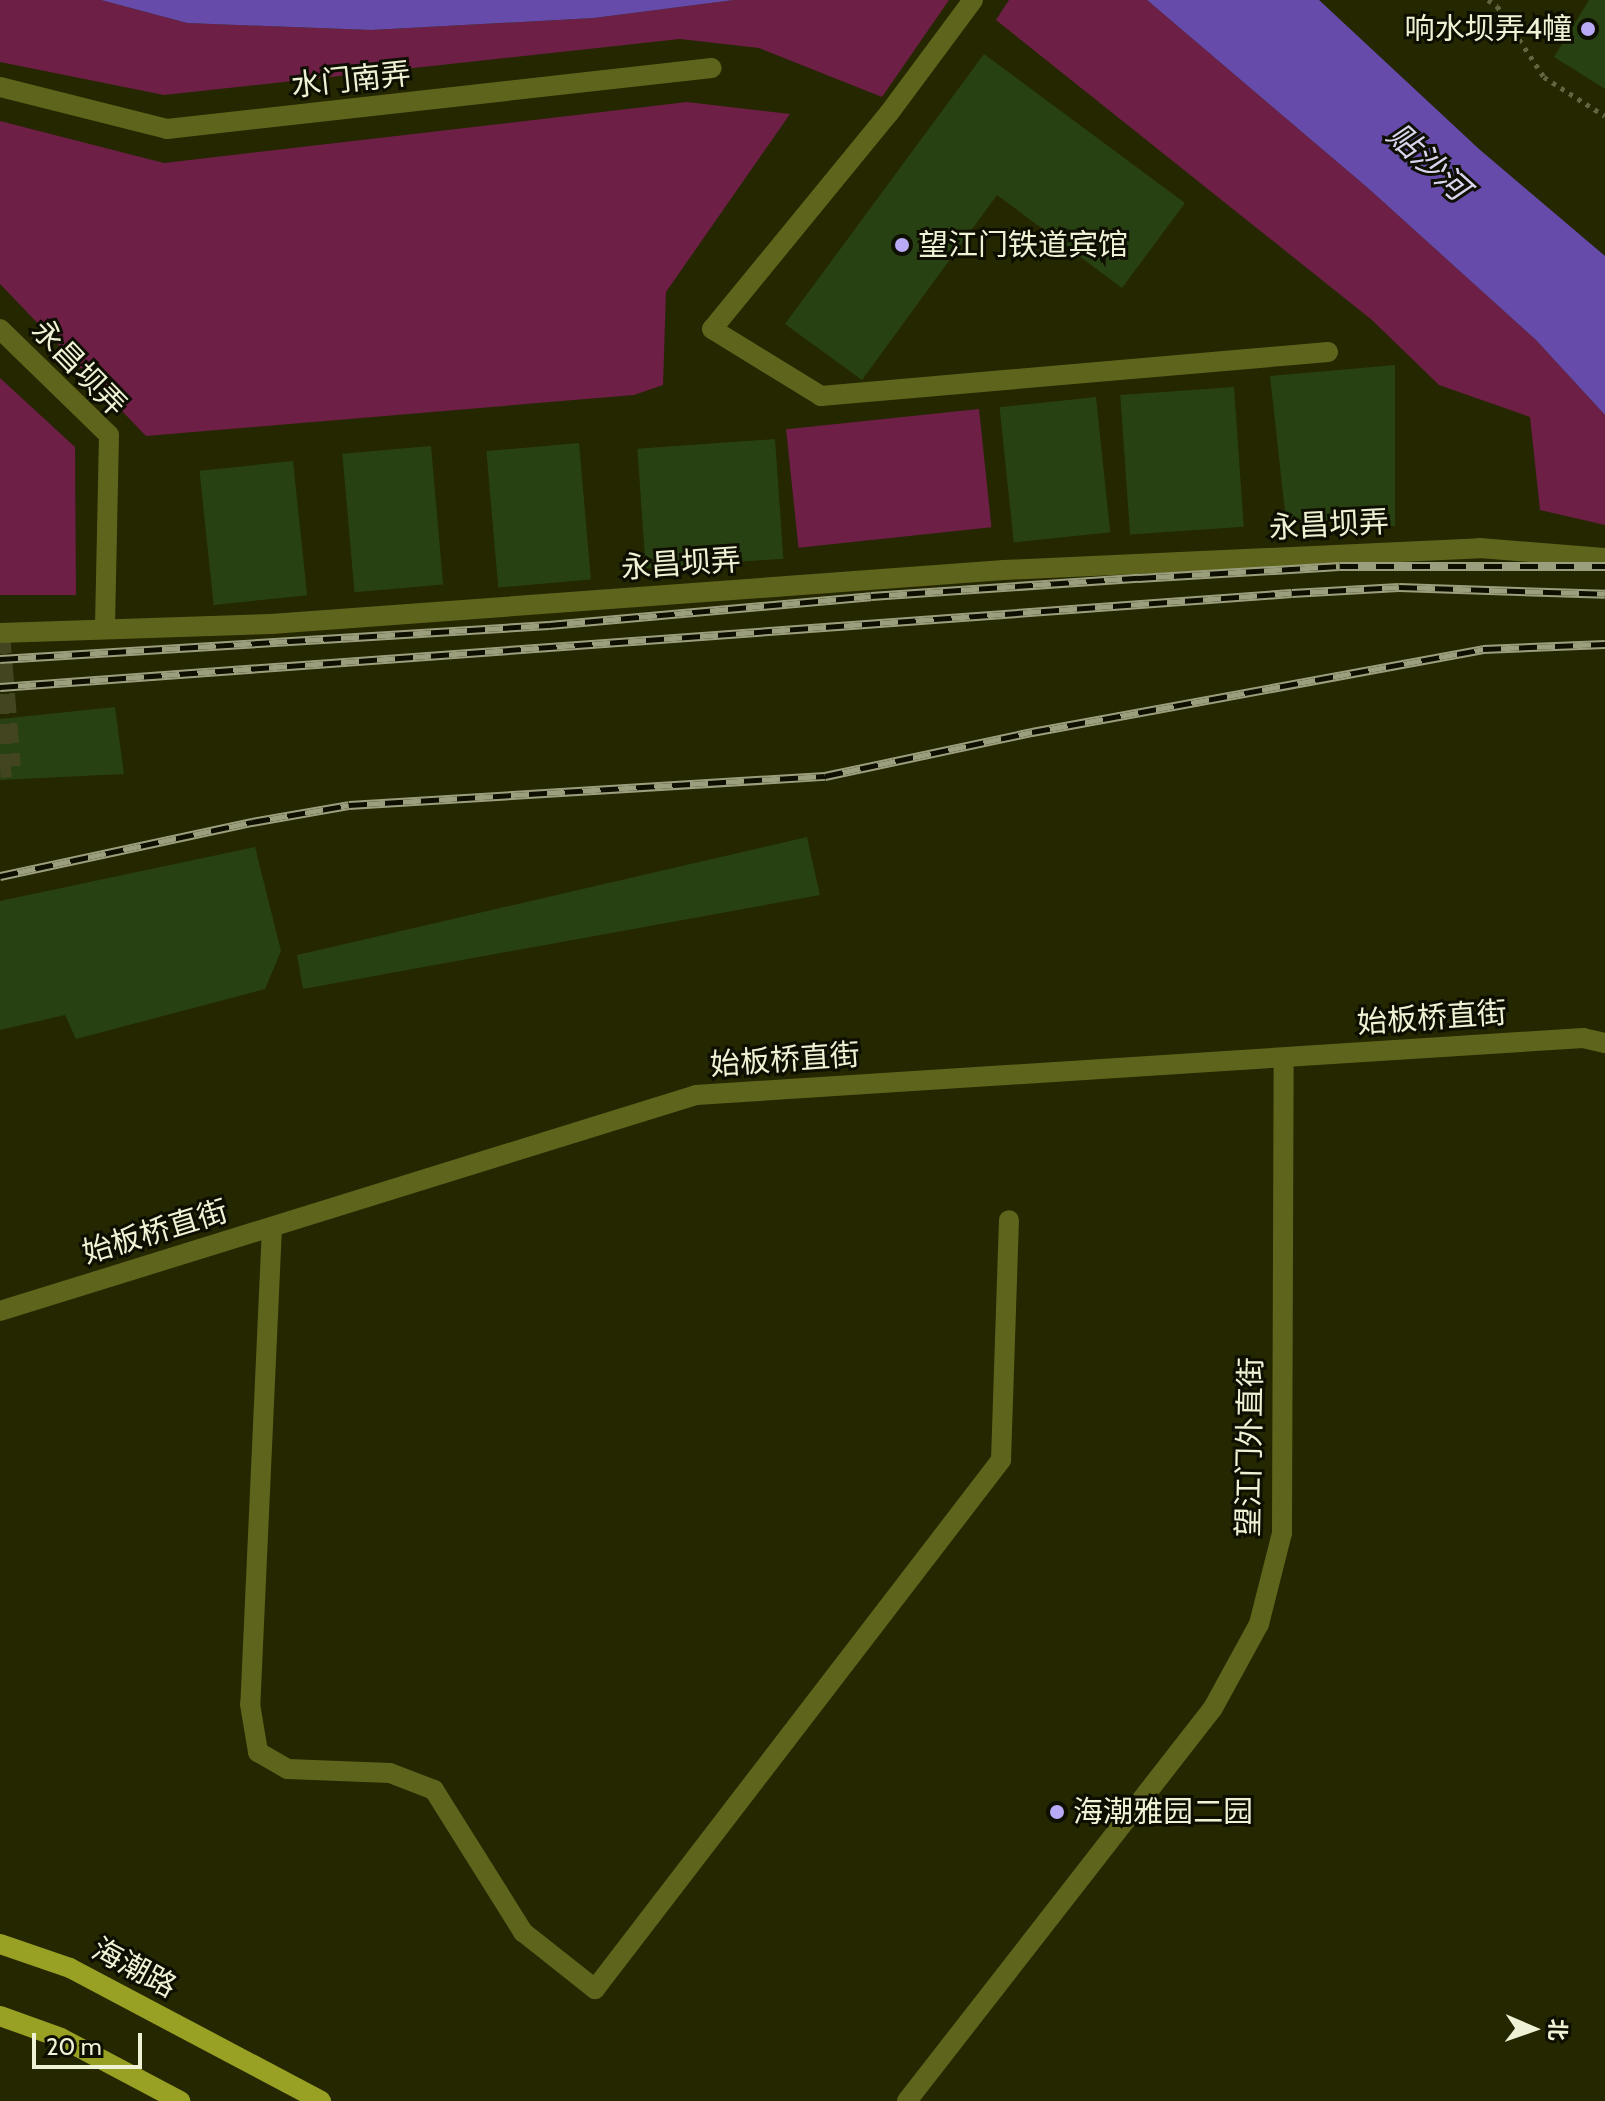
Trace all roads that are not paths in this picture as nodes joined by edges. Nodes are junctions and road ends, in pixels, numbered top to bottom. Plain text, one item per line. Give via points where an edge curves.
1 (973, 0) edge
2 (712, 68) dead end
3 (0, 87) edge
4 (0, 329) edge
5 (1328, 352) dead end
6 (1605, 558) edge
7 (105, 627) junction
8 (0, 633) edge
9 (1605, 1043) edge
10 (1284, 1058) junction
11 (1009, 1220) dead end
12 (272, 1227) junction
13 (0, 1311) edge
14 (0, 1944) edge
15 (0, 2016) edge
16 (180, 2101) edge
17 (321, 2101) edge
18 (907, 2101) edge

1 - 5 street via 889,113 712,329 821,396
2 - 3 street, 水门南弄 via 167,129
4 - 7 street, 永昌坝弄 via 109,435
6 - 7 street, 永昌坝弄 via 1448,549 1004,570 271,624
7 - 8 street
9 - 10 street, 始板桥直街 via 1583,1038
10 - 12 street, 始板桥直街 via 696,1095
10 - 18 street, 望江门外直街 via 1282,1533 1259,1624 1213,1708
11 - 12 street via 1001,1460 595,1989 523,1932 434,1790 390,1773 288,1769 258,1752 250,1704
12 - 13 street, 始板桥直街
14 - 17 main road, 海潮路 via 70,1968
15 - 16 main road via 61,2038

